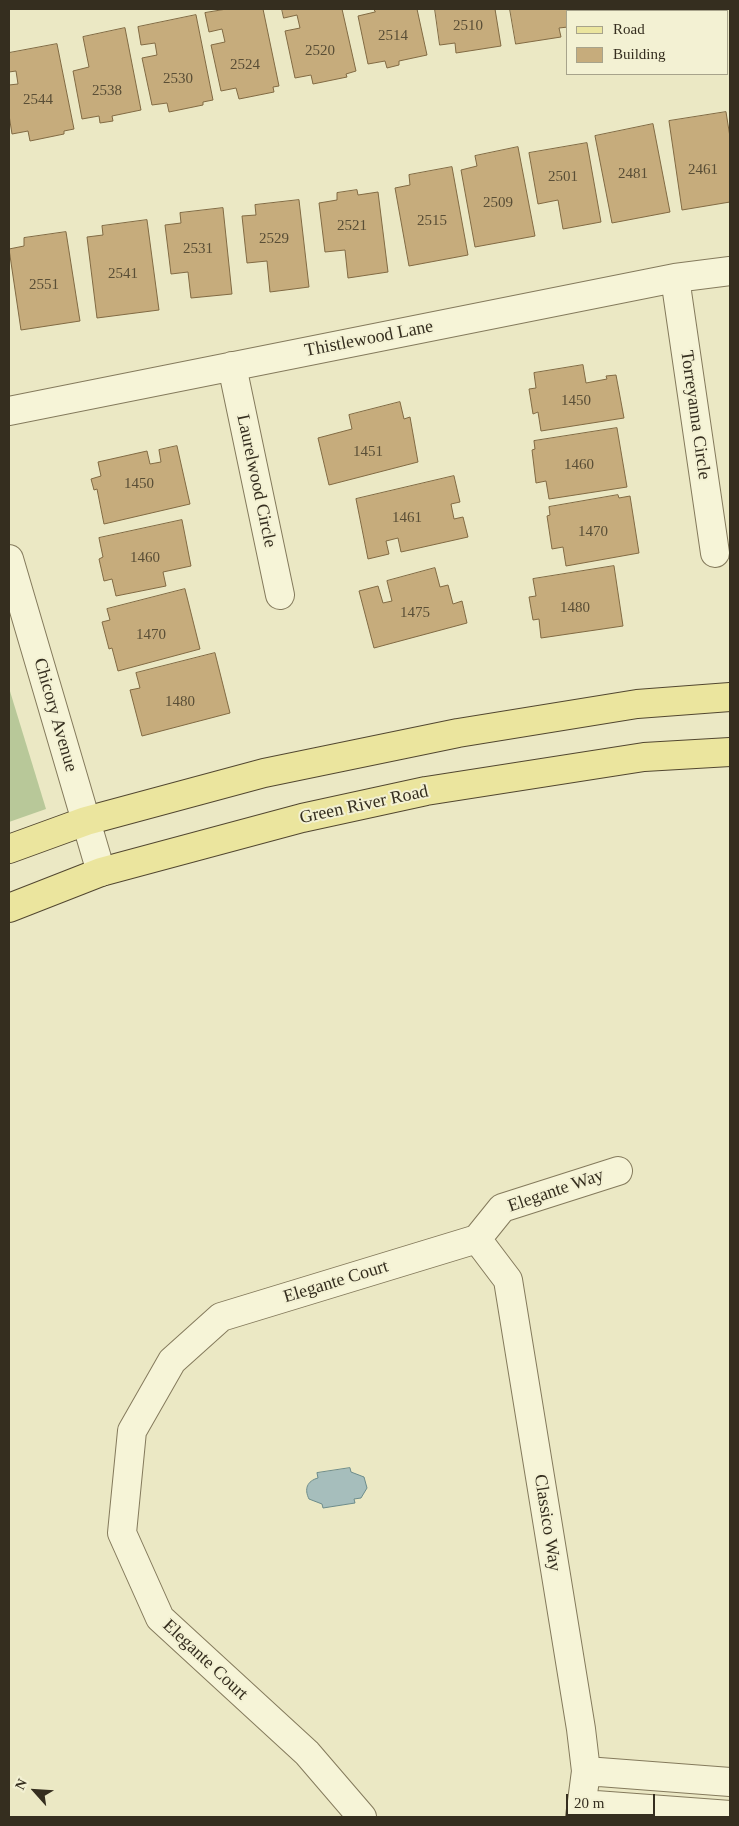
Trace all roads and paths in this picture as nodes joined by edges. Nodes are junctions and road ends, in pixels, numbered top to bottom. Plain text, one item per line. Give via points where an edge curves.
1 (730, 271) edge
2 (675, 278) junction
3 (232, 366) junction
4 (9, 411) edge
5 (715, 553) dead end
6 (9, 559) edge
7 (280, 595) dead end
8 (730, 697) edge
9 (730, 752) edge
10 (86, 821) junction
11 (9, 849) edge
12 (101, 872) junction
13 (9, 908) edge
14 (618, 1170) dead end
15 (477, 1238) junction
16 (586, 1771) junction
17 (730, 1782) edge
18 (581, 1811) edge
19 (730, 1815) edge
20 (362, 1817) edge

1 - 2 street, Thistlewood Lane
2 - 3 street, Thistlewood Lane
2 - 5 street, Torreyanna Circle
3 - 4 street, Thistlewood Lane
3 - 7 street, Laurelwood Circle
6 - 10 street, Chicory Avenue
8 - 10 main road via 638,704 458,733 264,773
9 - 12 main road, Green River Road via 644,757 426,792 302,818
10 - 11 main road
10 - 12 street, Chicory Avenue
12 - 13 main road, Green River Road
14 - 15 street, Elegante Way via 502,1208
15 - 16 street, Classico Way via 508,1280
15 - 20 street, Elegante Court via 221,1317 172,1361 132,1431 122,1532 160,1618 307,1754
16 - 17 street
16 - 18 street, Classico Way
18 - 19 street

